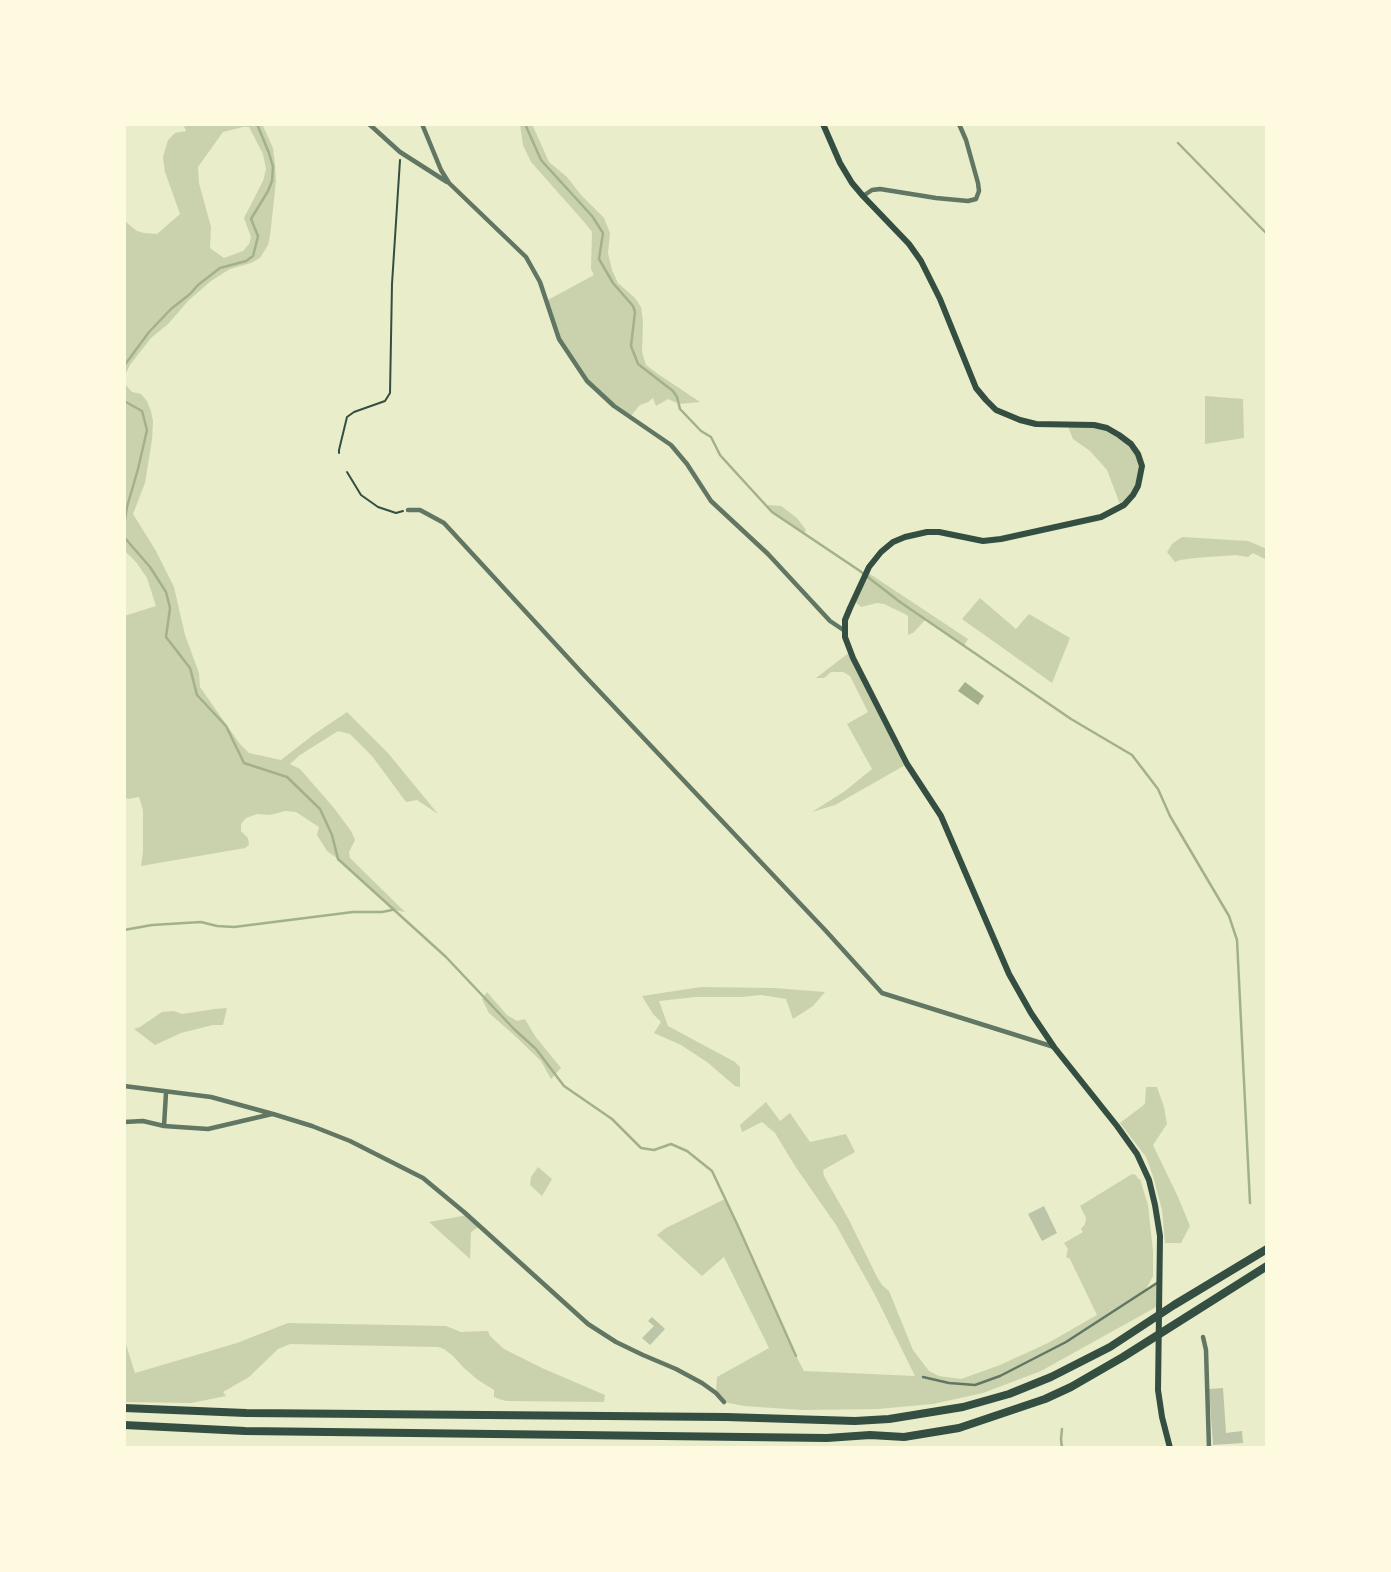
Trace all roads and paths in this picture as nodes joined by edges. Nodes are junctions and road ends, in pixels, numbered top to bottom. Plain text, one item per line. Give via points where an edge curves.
1 (369, 124) edge
2 (422, 124) edge
3 (823, 124) edge
4 (959, 124) edge
5 (400, 152) junction
6 (449, 183) junction
7 (863, 196) junction
8 (339, 453) dead end
9 (347, 472) dead end
10 (408, 510) joint
11 (845, 631) junction
12 (1054, 1047) junction
13 (124, 1086) edge
14 (166, 1093) junction
15 (273, 1114) junction
16 (124, 1122) edge
17 (164, 1126) junction
18 (1267, 1249) edge
19 (1267, 1266) edge
20 (1158, 1284) junction
21 (1203, 1337) dead end
22 (923, 1377) dead end
23 (724, 1402) dead end
24 (124, 1408) edge
25 (124, 1425) edge
26 (1170, 1448) edge
27 (1209, 1448) edge

1 - 5 street
2 - 6 street
3 - 7 main road via 840,163
4 - 7 street via 978,183 976,199 880,189
5 - 6 street
5 - 8 path via 390,394 386,401 347,417
6 - 11 street via 526,257 540,282 559,339 587,381 614,406 671,445 711,501
7 - 11 main road via 921,261 976,387 996,410 1036,424 1107,428 1131,444 1142,466 1133,495 1101,517 984,541 939,532 905,537 875,559 849,608
9 - 10 path via 361,495 378,507 396,513
10 - 12 street via 420,510 444,523 882,993
11 - 12 main road via 853,658 907,764 941,816 1009,974
12 - 20 main road via 1117,1126 1149,1180 1160,1236
13 - 14 street
14 - 15 street via 211,1097
14 - 17 street
15 - 17 street via 208,1129
15 - 23 street via 349,1141 423,1178 588,1324 616,1342 676,1368
16 - 17 street
18 - 24 highway via 1051,1377 963,1407 889,1419
19 - 25 highway via 1071,1387 959,1428 904,1437 245,1431
20 - 22 lane via 1066,1342 1000,1376 975,1385
20 - 26 main road via 1158,1390
21 - 27 street

